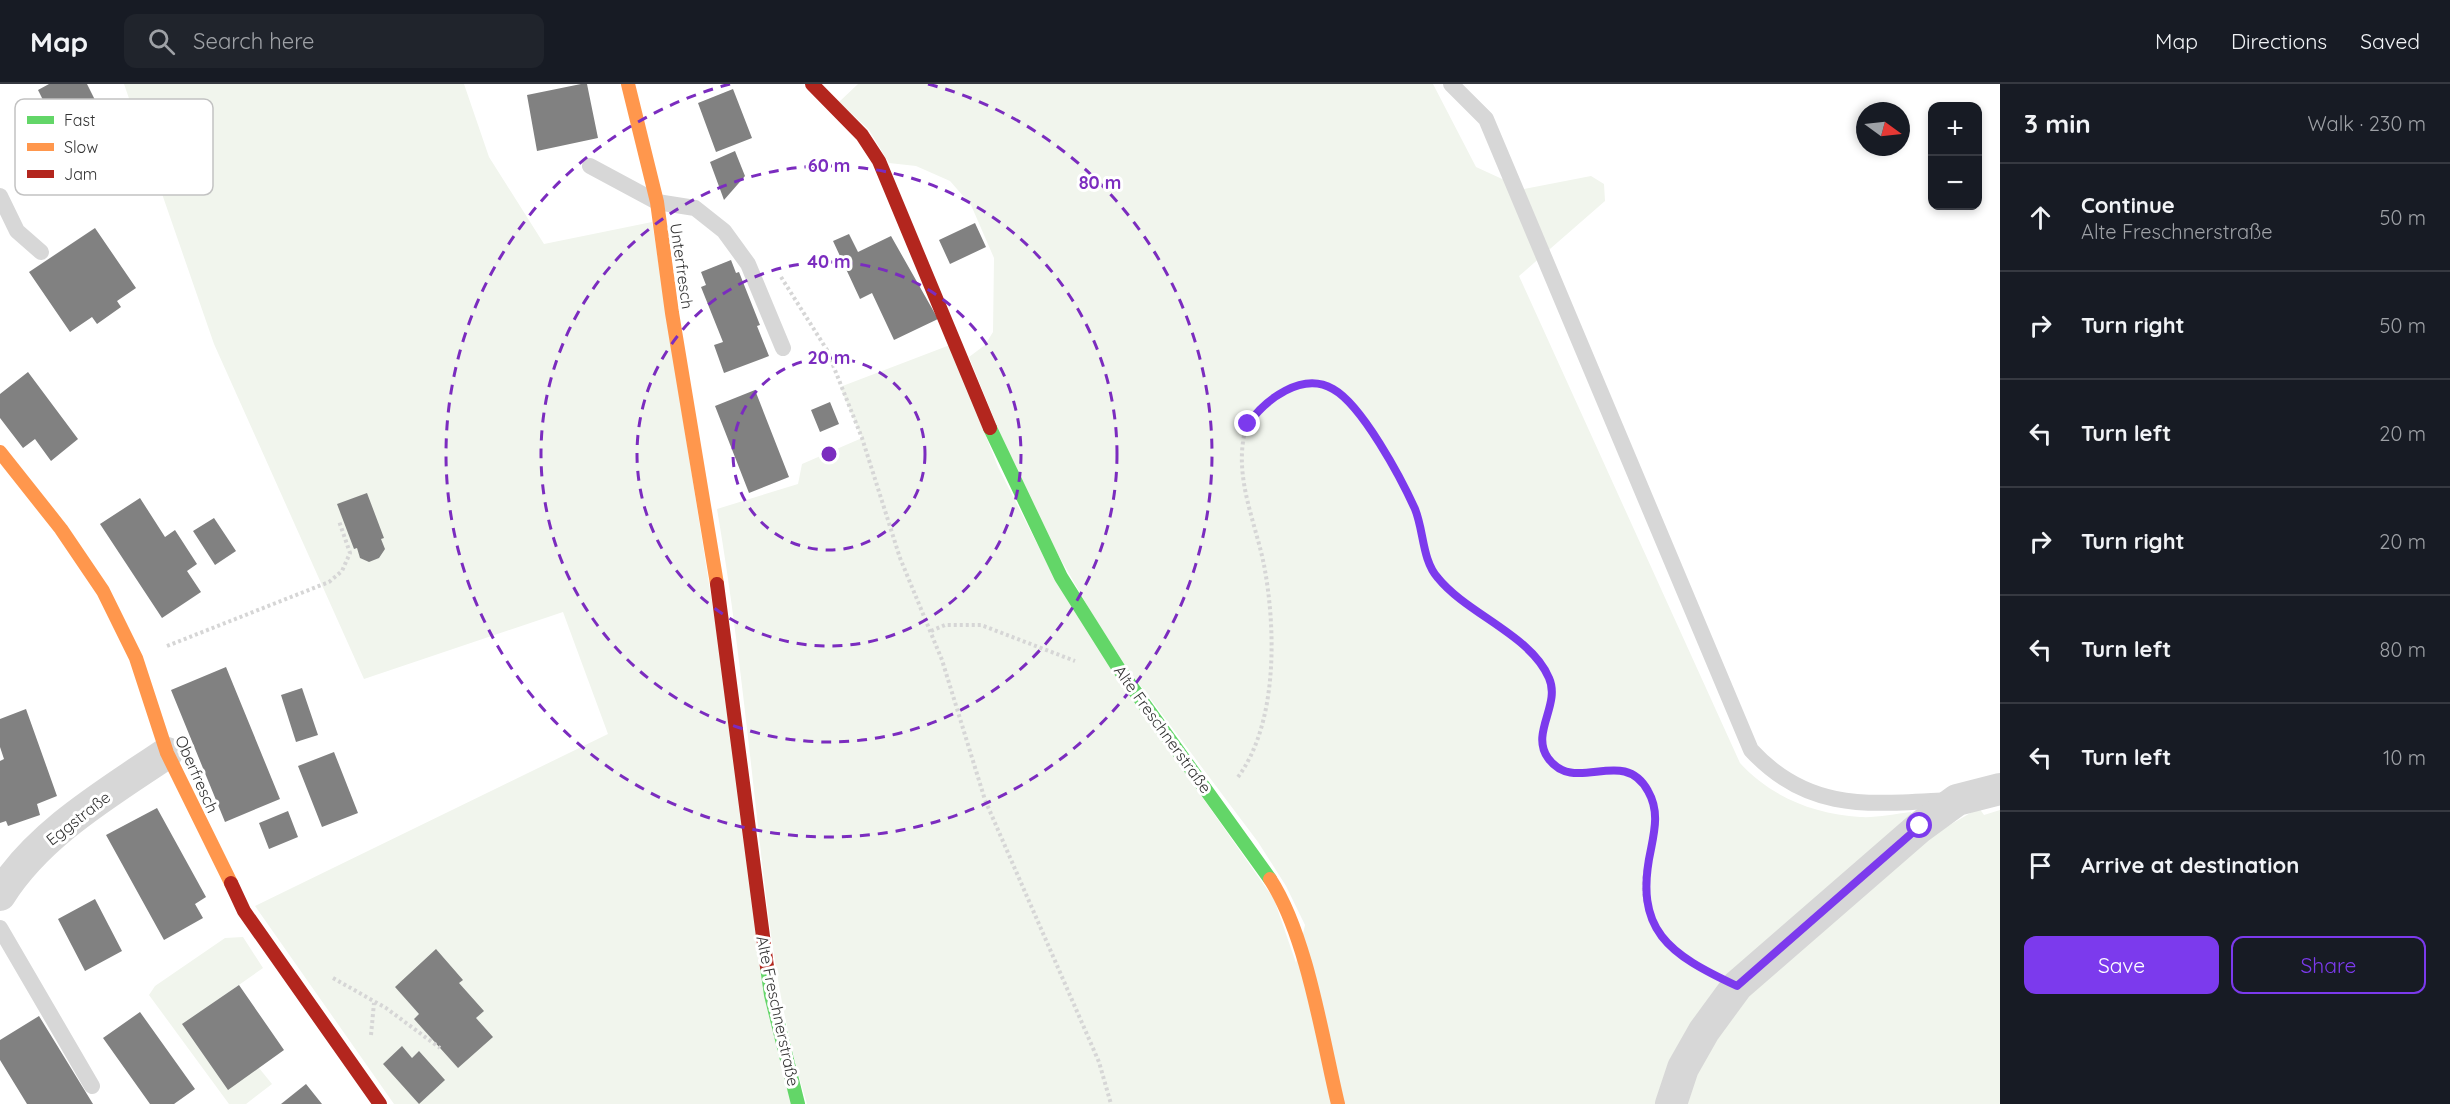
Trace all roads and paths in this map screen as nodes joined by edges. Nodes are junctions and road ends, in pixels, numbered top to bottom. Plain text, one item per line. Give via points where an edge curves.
1 (628, 84) edge
2 (812, 84) edge
3 (1451, 84) edge
4 (590, 166) dead end
5 (0, 196) edge
6 (657, 202) junction
7 (40, 252) dead end
8 (748, 264) junction
9 (783, 348) dead end
10 (0, 452) edge
11 (697, 453) joint
12 (339, 521) dead end
13 (931, 631) junction
14 (136, 658) junction
15 (1119, 669) junction
16 (167, 753) junction
17 (2000, 789) edge
18 (1957, 800) junction
19 (1218, 804) junction
20 (0, 895) edge
21 (0, 928) edge
22 (1737, 986) junction
23 (298, 990) junction
24 (440, 1048) dead end
25 (92, 1086) dead end
26 (380, 1104) edge
27 (798, 1104) edge
28 (1111, 1104) edge
29 (1338, 1104) edge
30 (1671, 1104) edge

1 - 6 street, Unterfresch
2 - 15 street, Alte Freschnerstraße via 862,135 879,162 1038,534
3 - 18 lane via 1486,119 1751,750 1768,768 1791,783 1824,796 1862,804
4 - 6 lane
5 - 7 lane via 17,231
6 - 8 lane via 695,208 724,231
6 - 11 street, Unterfresch
8 - 9 lane
8 - 13 path via 760,262 772,267 788,284 827,350 862,438 900,558
10 - 14 street, Oberfresch via 104,591
11 - 27 street, Alte Freschnerstraße via 724,626 768,972
12 - 14 path via 350,553 342,571 329,582
13 - 15 path via 945,625 981,625 1070,658 1098,675 1107,676
13 - 28 path via 985,800 1099,1062
14 - 16 street, Oberfresch
15 - 19 street, Alte Freschnerstraße
16 - 20 street, Eggstraße via 55,834 30,857
16 - 23 street, Oberfresch via 244,911
17 - 18 street
18 - 22 street via 1920,826
19 - 22 path via 1256,747 1270,673 1264,564 1243,475 1243,443 1248,424 1258,409 1280,393 1317,383 1334,389 1350,404 1380,444 1416,512 1429,562 1437,577 1543,666 1553,695 1541,743 1548,758 1572,773 1616,768 1628,772 1648,790 1656,819 1644,883 1652,921 1680,954
19 - 29 street, Alte Freschnerstraße via 1279,893 1298,940
21 - 25 lane
22 - 30 street via 1683,1068
23 - 24 path via 327,975 386,1008
23 - 26 street, Oberfresch

